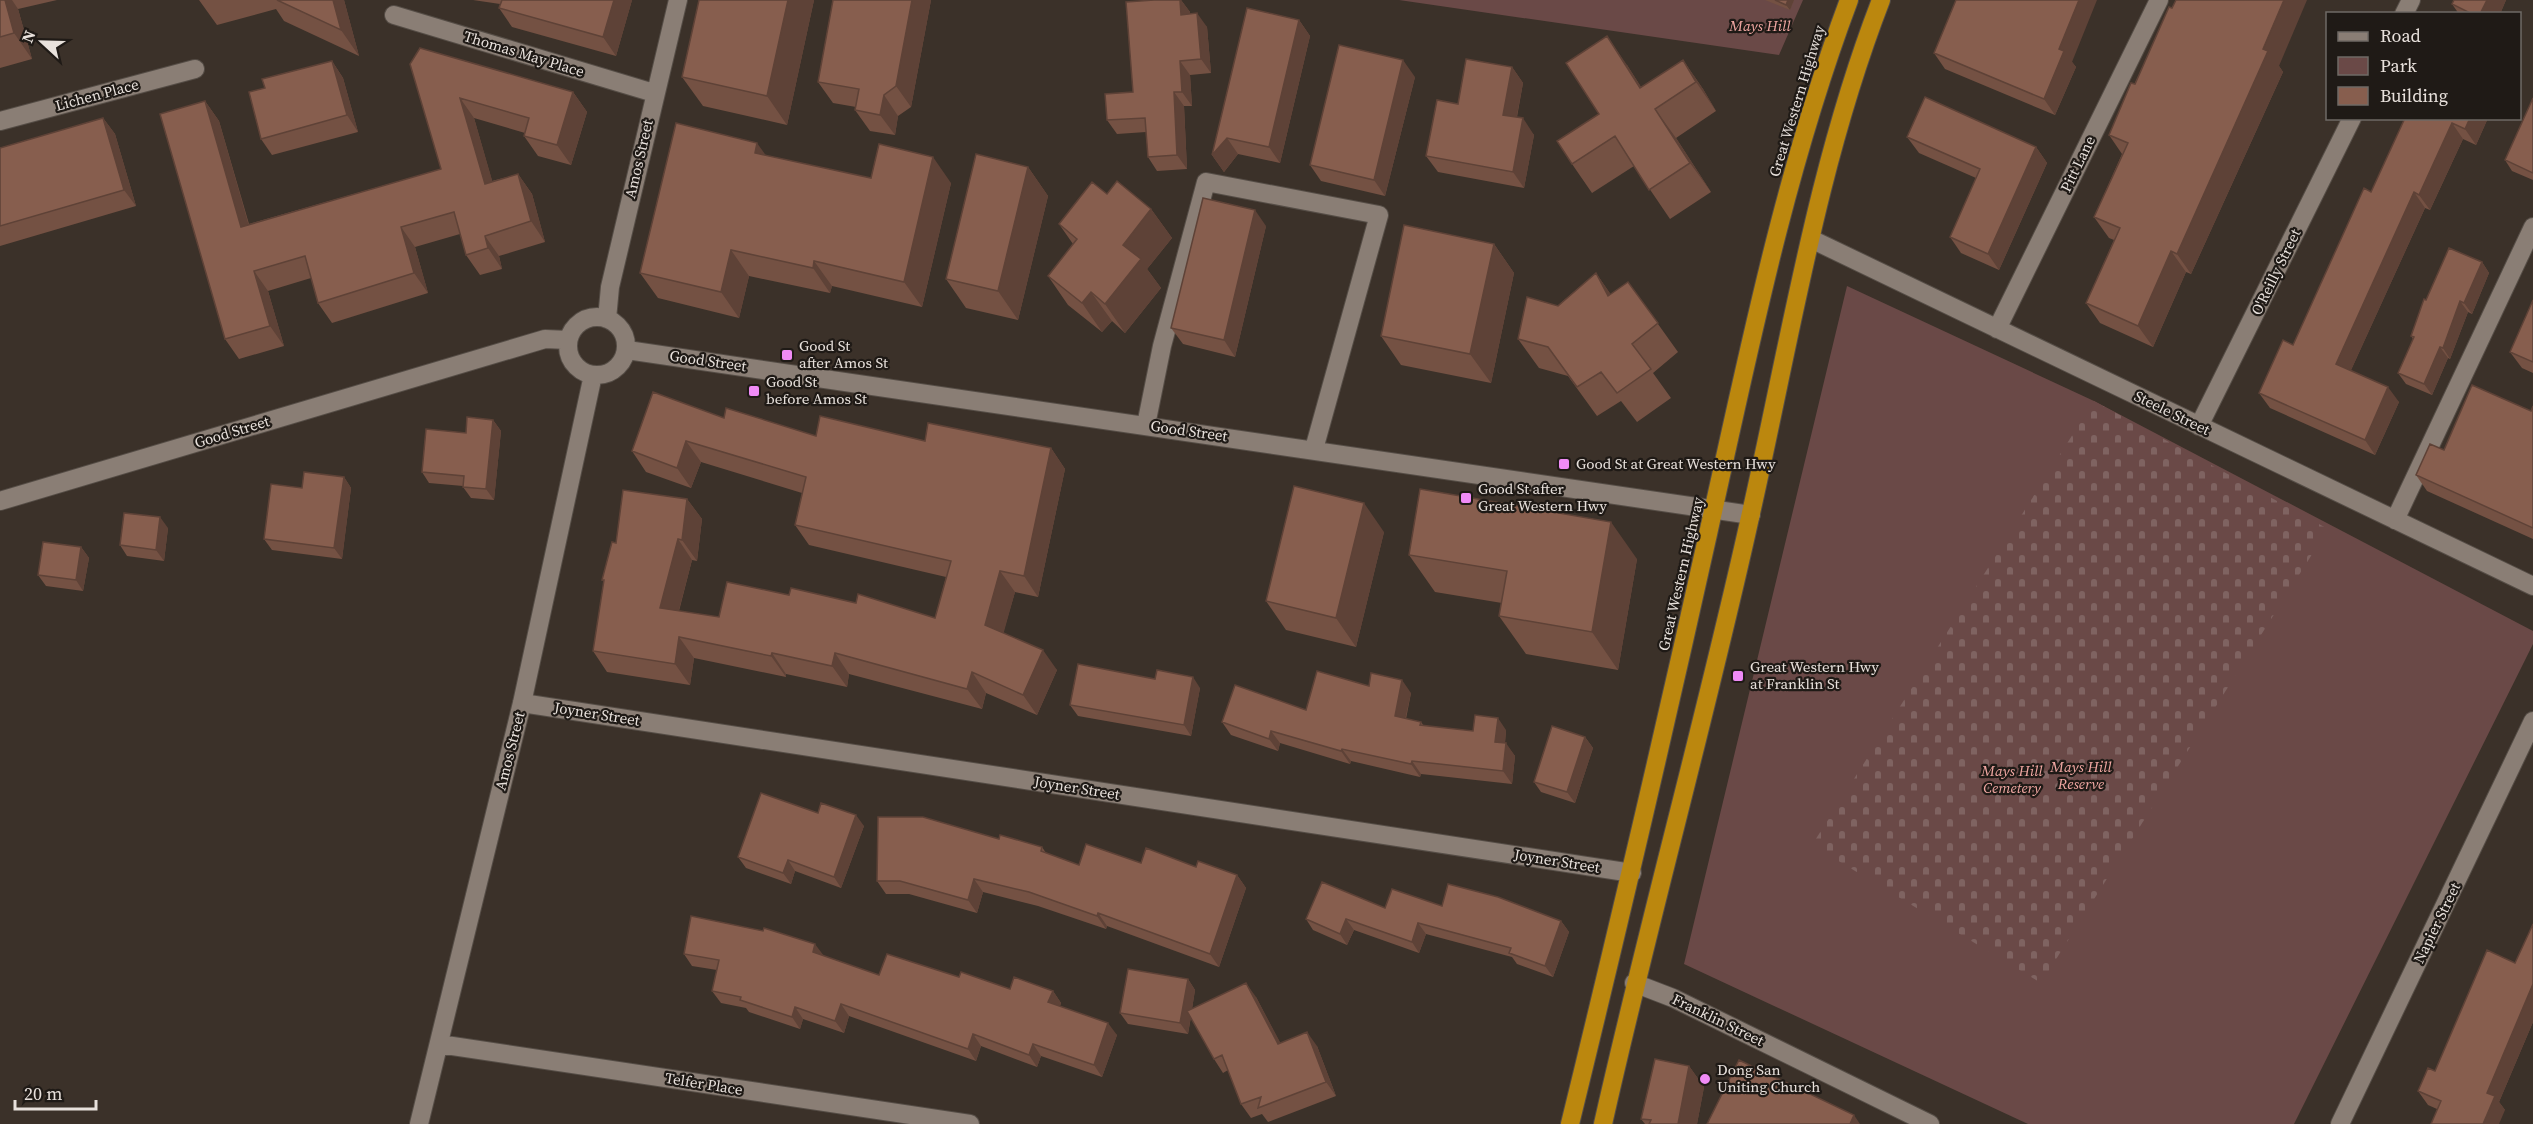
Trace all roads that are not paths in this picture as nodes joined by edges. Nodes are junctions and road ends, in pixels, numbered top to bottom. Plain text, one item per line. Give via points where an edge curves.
1 (678, 0) edge
2 (1849, 0) edge
3 (1881, 0) edge
4 (2159, 0) edge
5 (394, 15) dead end
6 (195, 69) dead end
7 (654, 93) junction
8 (2351, 120) edge
9 (0, 121) edge
10 (2533, 227) edge
11 (1810, 239) junction
12 (607, 319) junction
13 (1997, 328) junction
14 (568, 340) junction
15 (627, 350) junction
16 (593, 375) junction
17 (1146, 426) junction
18 (2199, 426) junction
19 (1314, 449) junction
20 (0, 501) edge
21 (1714, 509) junction
22 (1751, 515) junction
23 (2395, 520) junction
24 (2533, 586) edge
25 (522, 703) junction
26 (2533, 721) edge
27 (1632, 873) junction
28 (1634, 983) junction
29 (439, 1044) junction
30 (419, 1124) edge
31 (970, 1124) edge
32 (1570, 1124) edge
33 (1603, 1124) edge
34 (1930, 1124) edge
35 (2340, 1124) edge

1 - 7 street, Amos Street
2 - 21 highway, Great Western Highway via 1828,55 1779,227
3 - 11 highway via 1852,80
4 - 13 street, Pitt Lane
5 - 7 street, Thomas May Place
6 - 9 street, Lichen Place
7 - 12 street, Amos Street via 610,286
8 - 18 street, O'Reilly Street
10 - 23 street
11 - 13 street, Steele Street
11 - 22 highway
12 - 14 street via 591,317 580,322
12 - 15 street via 620,329
13 - 18 street, Steele Street
14 - 16 street via 567,352 572,363 581,372
14 - 20 street, Good Street via 545,339
15 - 16 street via 614,369
15 - 17 street, Good Street
16 - 25 street, Amos Street
17 - 19 street, Good Street
17 - 19 street via 1162,346 1206,182 1379,214
18 - 23 street, Steele Street
19 - 21 street, Good Street
21 - 22 street, Good Street
21 - 27 highway, Great Western Highway
22 - 28 highway
23 - 24 street, Steele Street
25 - 27 street, Joyner Street
25 - 29 street, Amos Street
26 - 35 street, Napier Street
27 - 32 highway, Great Western Highway
28 - 33 highway
28 - 34 street, Franklin Street via 1674,998
29 - 30 street, Amos Street
29 - 31 street, Telfer Place

